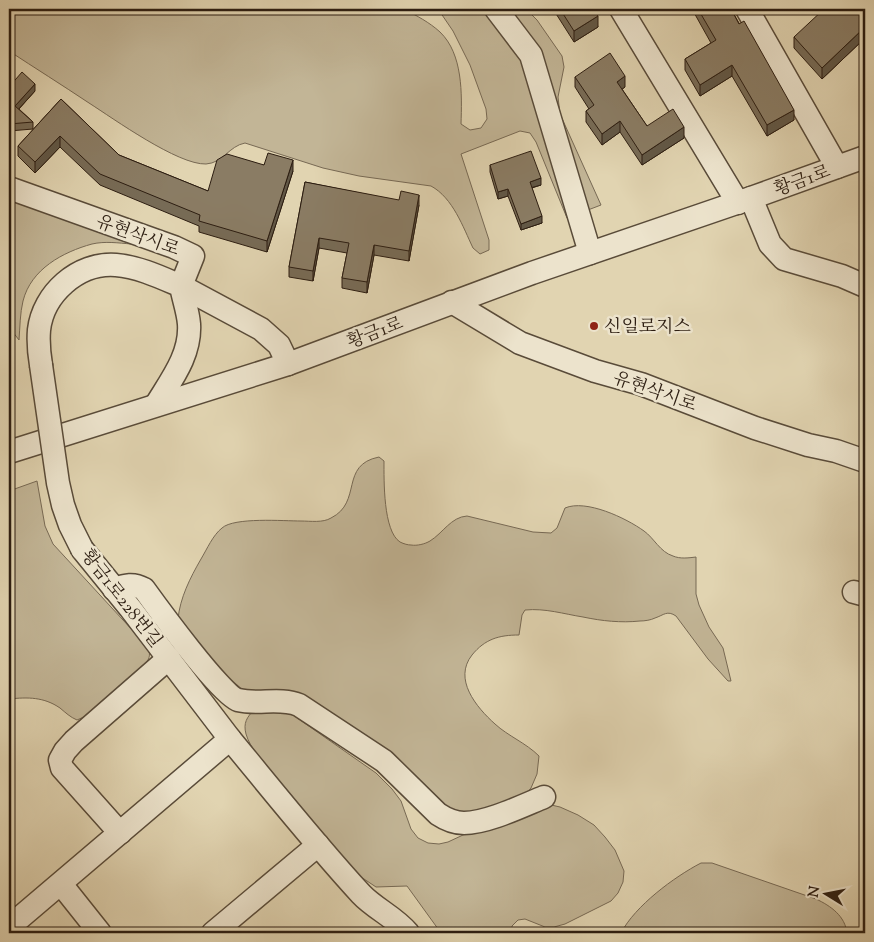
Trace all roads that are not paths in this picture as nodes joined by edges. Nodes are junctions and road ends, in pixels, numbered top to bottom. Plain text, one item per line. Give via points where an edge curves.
1 (496, 9) edge
2 (621, 9) edge
3 (747, 9) edge
4 (865, 156) edge
5 (837, 167) junction
6 (9, 188) edge
7 (744, 200) junction
8 (590, 253) junction
9 (181, 286) junction
10 (865, 286) edge
11 (452, 302) junction
12 (288, 364) junction
13 (156, 405) junction
14 (9, 452) edge
15 (865, 461) edge
16 (114, 589) junction
17 (169, 658) junction
18 (230, 739) junction
19 (544, 797) dead end
20 (120, 833) junction
21 (318, 845) junction
22 (61, 884) junction
23 (12, 918) edge
24 (400, 930) edge
25 (100, 933) edge
26 (213, 933) edge

1 - 8 street via 531,55
2 - 7 street
3 - 5 street
4 - 5 street, 황금1로
5 - 7 street, 황금1로
6 - 9 street, 유현삭시로 via 193,256
7 - 8 street, 황금1로
7 - 10 street via 770,244 784,259
8 - 11 street, 황금1로
9 - 12 street, 유현삭시로 via 261,329 279,345
9 - 13 street via 189,323 188,340 185,354
9 - 16 street, 황금1로228번길, bridge via 149,272 121,266 98,266 67,280 54,293 39,329 40,365 63,505 82,549
11 - 12 street, 황금1로
11 - 15 street, 유현삭시로 via 520,343 594,371 641,384 755,428
12 - 13 street, 황금1로
13 - 14 street, 황금1로
16 - 17 street, 황금1로228번길
16 - 19 street via 127,584 136,584 144,589 230,696 237,700 283,701 299,705 384,761 446,820 477,822
17 - 18 street, 황금1로228번길
17 - 20 street via 74,741 60,760 62,768
18 - 20 street
18 - 21 street, 황금1로228번길
20 - 22 street
21 - 24 street, 황금1로228번길 via 364,897
21 - 26 street
22 - 23 street
22 - 25 street

